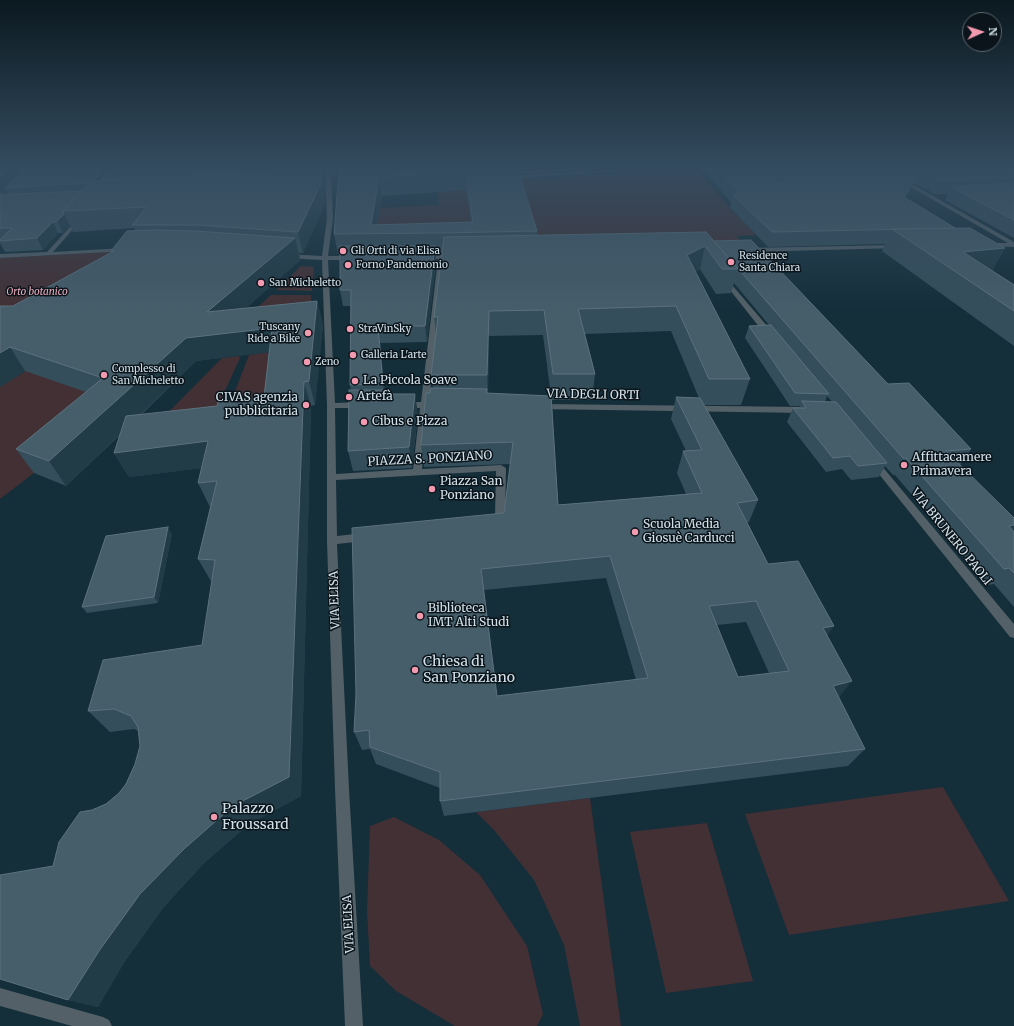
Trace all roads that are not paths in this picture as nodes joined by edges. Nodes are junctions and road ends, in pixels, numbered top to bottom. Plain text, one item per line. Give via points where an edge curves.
1 (82, 215) edge
2 (330, 215) edge
3 (962, 215) edge
4 (1014, 244) edge
5 (980, 245) edge
6 (900, 247) edge
7 (133, 249) edge
8 (742, 250) edge
9 (48, 254) junction
10 (280, 255) edge
11 (0, 256) edge
12 (441, 257) junction
13 (464, 257) edge
14 (325, 258) junction
15 (356, 258) edge
16 (417, 258) edge
17 (717, 270) edge
18 (777, 343) edge
19 (370, 405) edge
20 (393, 405) edge
21 (425, 405) junction
22 (448, 405) edge
23 (331, 406) junction
24 (533, 406) edge
25 (817, 410) edge
26 (867, 454) edge
27 (417, 472) junction
28 (332, 477) junction
29 (484, 522) edge
30 (373, 536) edge
31 (332, 541) junction
32 (1014, 633) edge
33 (0, 997) edge
34 (103, 1026) edge
35 (354, 1026) edge

1 - 9 street
2 - 14 street, VIA ELISA
3 - 4 street
4 - 5 street
6 - 8 street
7 - 9 street
9 - 11 street
10 - 14 street
12 - 13 street
12 - 16 street
12 - 21 street
14 - 15 street
14 - 23 street, VIA ELISA
17 - 18 street
19 - 23 street
20 - 21 street
21 - 22 street
21 - 27 street
23 - 28 street, VIA ELISA
24 - 25 street, VIA DEGLI ORTI
26 - 32 street, VIA BRUNERO PAOLI
27 - 28 street, PIAZZA S. PONZIANO
27 - 29 street, PIAZZA S. PONZIANO via 501,468 500,520
28 - 31 street, VIA ELISA
30 - 31 street
31 - 35 street, VIA ELISA
33 - 34 street

